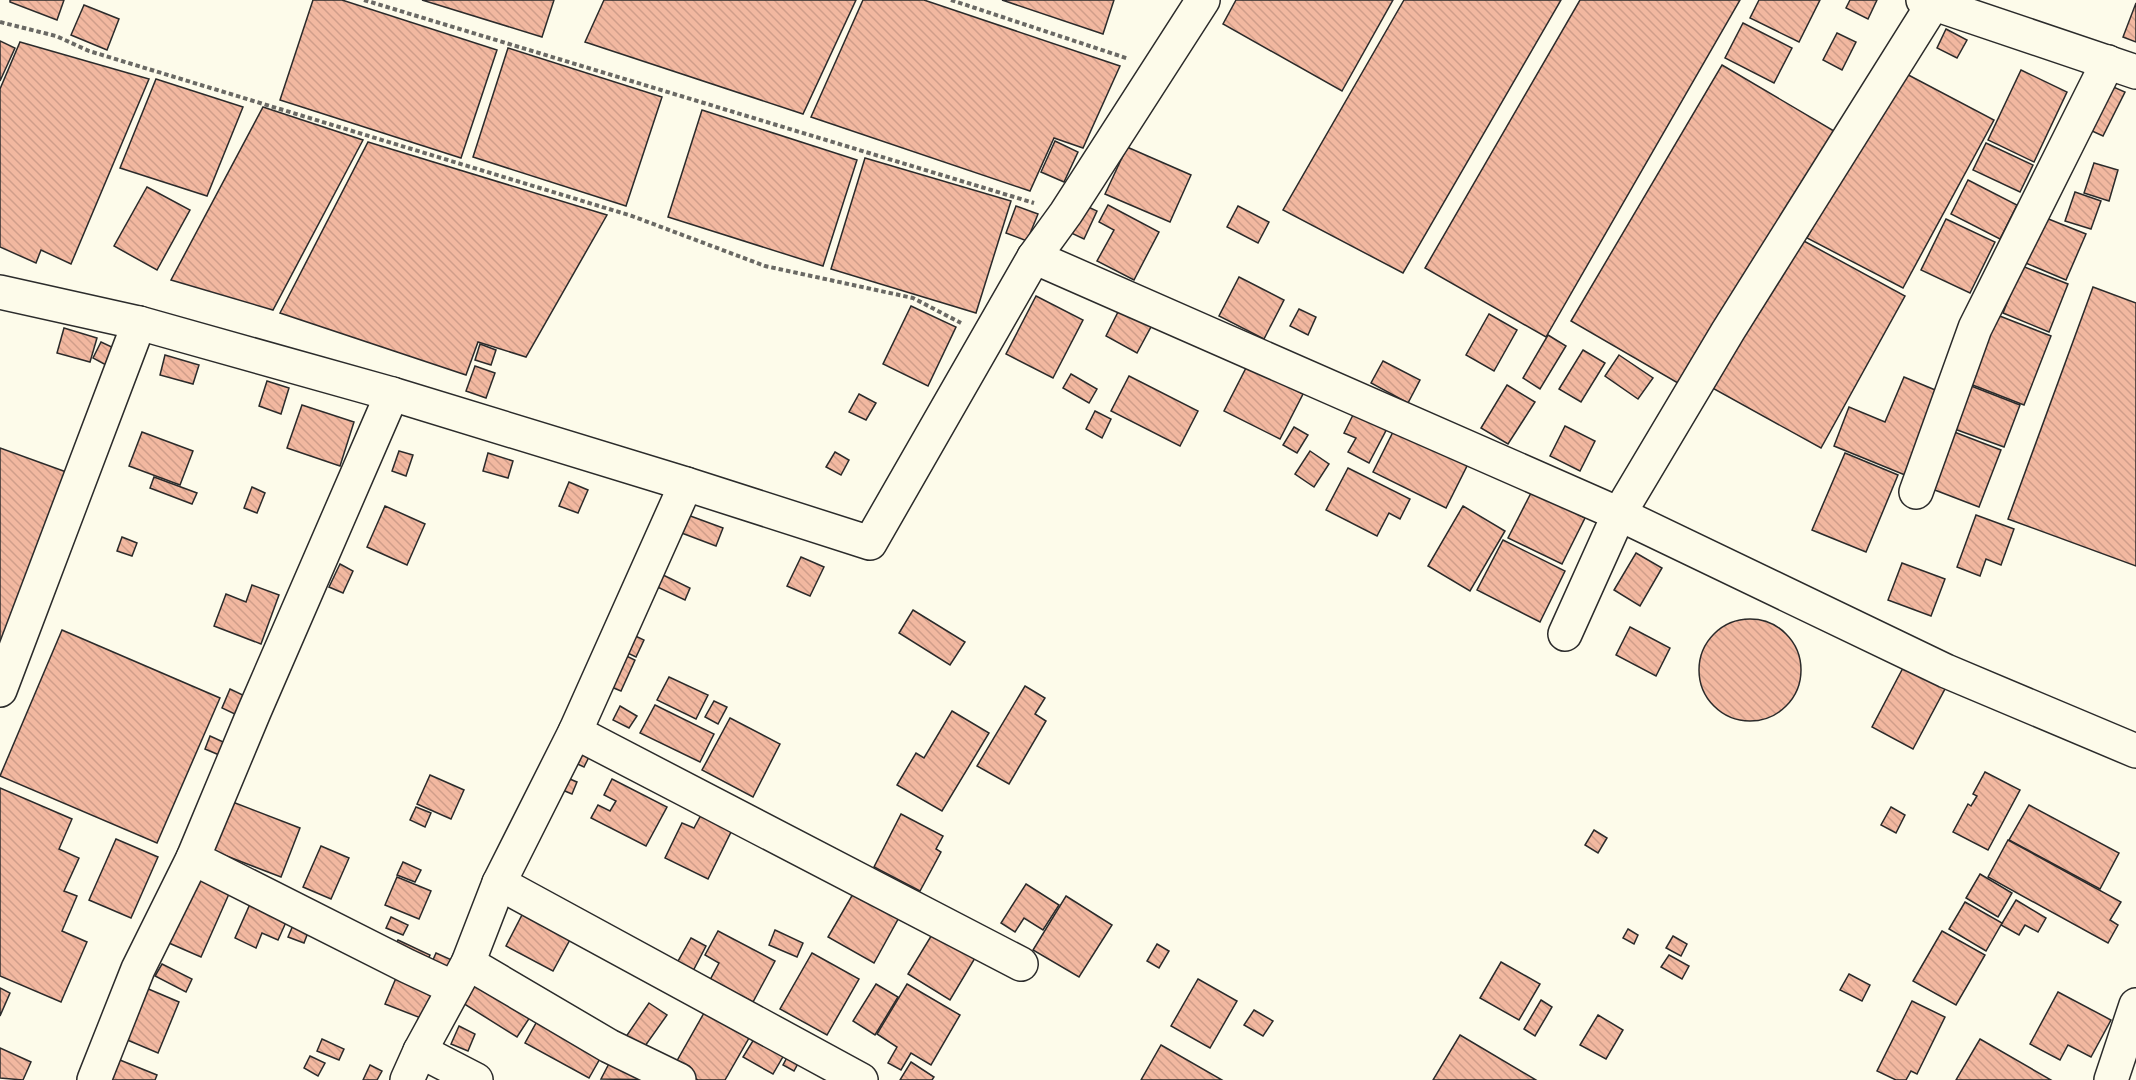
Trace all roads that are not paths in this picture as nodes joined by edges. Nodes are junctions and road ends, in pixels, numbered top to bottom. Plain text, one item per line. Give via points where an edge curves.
1 (1203, 0) edge
2 (1928, 2) edge
3 (2122, 67) edge
4 (1034, 257) junction
5 (0, 292) edge
6 (139, 322) junction
7 (392, 394) junction
8 (686, 484) junction
9 (1916, 492) dead end
10 (1619, 514) junction
11 (1564, 634) dead end
12 (0, 690) edge
13 (575, 732) junction
14 (2136, 751) edge
15 (193, 858) junction
16 (499, 883) junction
17 (1021, 964) dead end
18 (461, 975) junction
19 (2136, 1005) edge
20 (420, 1051) junction
21 (94, 1080) edge
22 (407, 1080) edge
23 (476, 1080) edge
24 (679, 1080) edge
25 (861, 1080) edge
26 (2111, 1080) edge

1 - 4 street
2 - 3 street
2 - 10 street
3 - 9 street via 1976,328
4 - 8 street via 870,543
4 - 10 street
5 - 6 street
6 - 7 street
6 - 12 street
7 - 8 street
7 - 15 street
8 - 13 street
10 - 11 street
10 - 14 street via 1946,671
13 - 16 street
13 - 17 street
15 - 18 street via 407,966
15 - 21 street via 138,969
16 - 18 street
16 - 25 street
18 - 20 street
18 - 24 street
19 - 26 street
20 - 22 street
20 - 23 street

